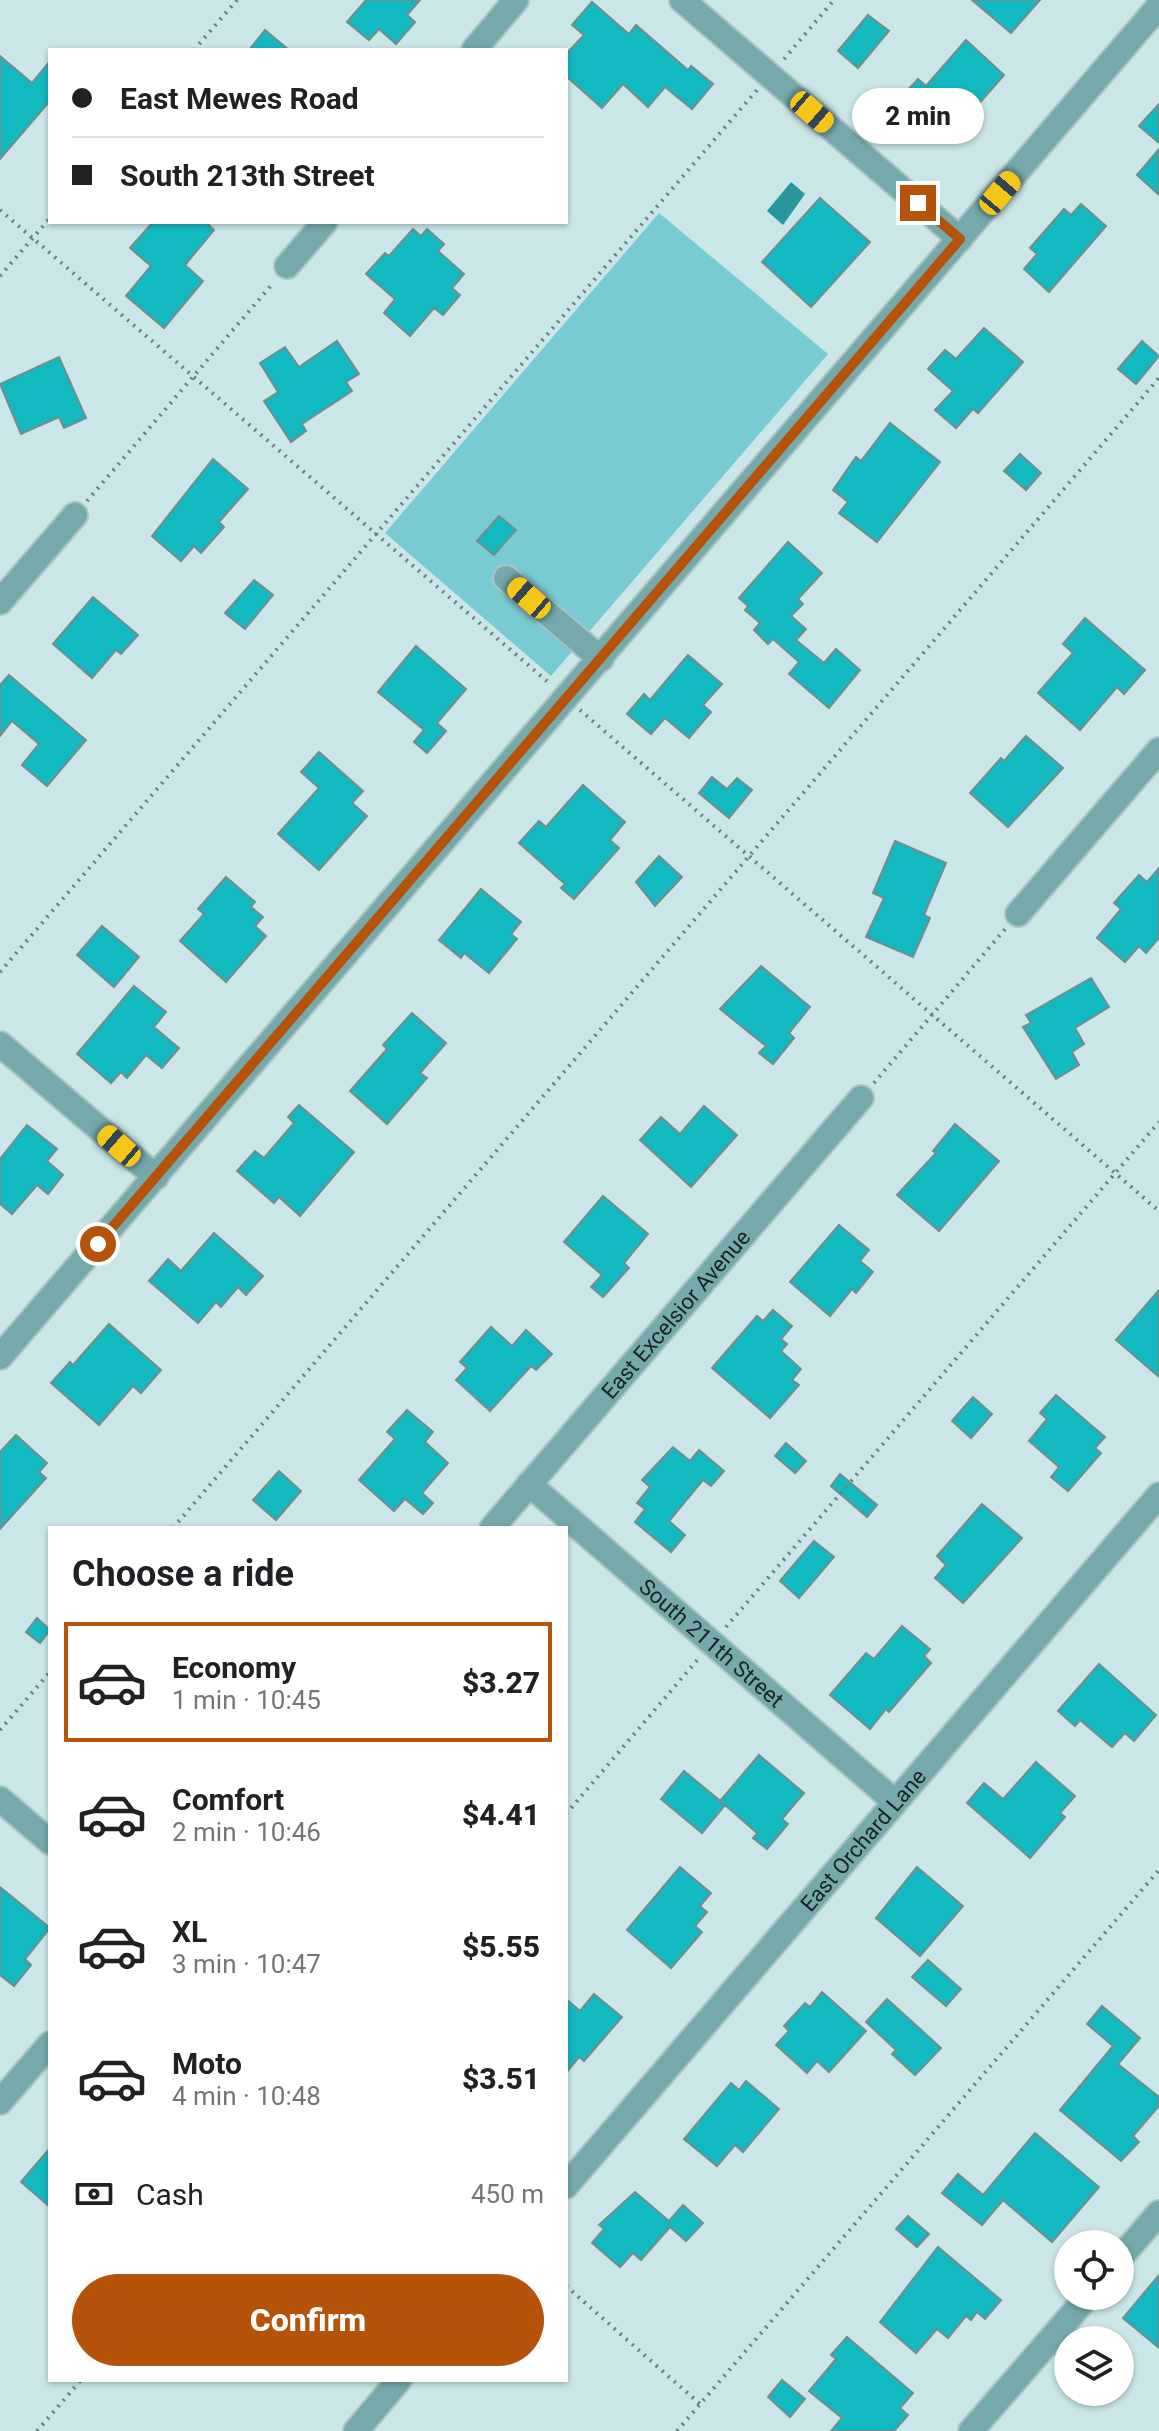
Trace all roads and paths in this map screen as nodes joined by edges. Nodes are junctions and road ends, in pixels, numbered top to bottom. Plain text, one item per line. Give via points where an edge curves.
1 (237, 0) edge
2 (516, 0) edge
3 (682, 0) edge
4 (834, 0) edge
5 (1159, 6) edge
6 (196, 48) edge
7 (476, 48) edge
8 (769, 75) junction
9 (48, 220) edge
10 (323, 224) edge
11 (960, 239) junction
12 (287, 266) joint
13 (0, 276) edge
14 (1159, 378) edge
15 (75, 515) joint
16 (506, 578) dead end
17 (0, 602) edge
18 (601, 659) junction
19 (1159, 750) edge
20 (1018, 914) joint
21 (0, 972) edge
22 (0, 1044) edge
23 (861, 1098) joint
24 (1159, 1122) edge
25 (156, 1177) junction
26 (0, 1357) edge
27 (529, 1484) junction
28 (1159, 1495) edge
29 (175, 1526) edge
30 (494, 1526) edge
31 (712, 1643) junction
32 (48, 1674) edge
33 (0, 1730) edge
34 (0, 1799) edge
35 (895, 1802) junction
36 (568, 1812) edge
37 (48, 1840) edge
38 (1159, 1870) edge
39 (48, 2046) edge
40 (0, 2102) edge
41 (568, 2184) edge
42 (1159, 2213) edge
43 (1134, 2242) edge
44 (568, 2288) edge
45 (1076, 2310) edge
46 (79, 2382) edge
47 (397, 2382) edge
48 (700, 2404) junction
49 (37, 2431) edge
50 (356, 2431) edge
51 (677, 2431) edge
52 (971, 2431) edge

1 - 6 path
2 - 7 street
3 - 8 street
4 - 8 path
5 - 11 street
8 - 11 street
8 - 21 path
9 - 13 path
10 - 12 street
11 - 18 street
12 - 15 path
14 - 29 path
15 - 17 street
16 - 18 street
18 - 25 street
19 - 20 street
20 - 23 path
22 - 25 street
23 - 27 street, East Excelsior Avenue
24 - 31 path
25 - 26 street
27 - 30 street, East Excelsior Avenue
27 - 31 street, South 211th Street
28 - 35 street, East Orchard Lane
31 - 35 street, South 211th Street
31 - 36 path
32 - 33 path
34 - 37 street
35 - 41 street, East Orchard Lane
38 - 48 path
39 - 40 street
42 - 43 street
44 - 48 path
45 - 52 street
46 - 49 path
47 - 50 street
48 - 51 path

